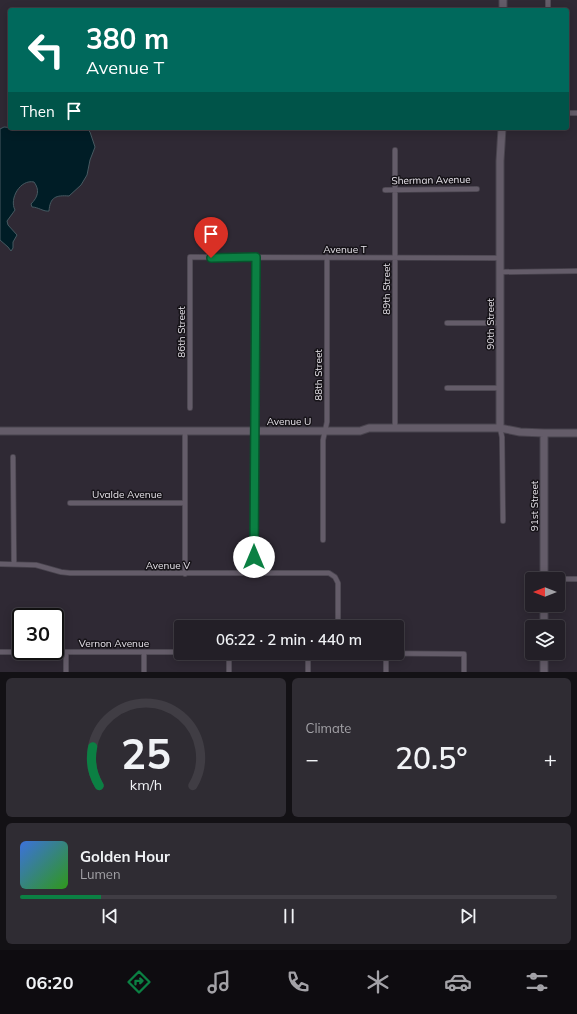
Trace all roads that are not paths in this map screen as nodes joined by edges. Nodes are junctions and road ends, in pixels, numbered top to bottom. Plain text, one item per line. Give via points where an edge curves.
1 (502, 130) edge
2 (395, 150) dead end
3 (477, 189) dead end
4 (385, 190) dead end
5 (395, 190) junction
6 (190, 257) joint
7 (256, 257) junction
8 (327, 258) junction
9 (395, 258) junction
10 (500, 258) junction
11 (577, 271) edge
12 (500, 272) junction
13 (447, 323) dead end
14 (500, 323) junction
15 (447, 388) dead end
16 (500, 388) junction
17 (190, 408) dead end
18 (395, 428) junction
19 (500, 428) junction
20 (0, 431) edge
21 (185, 431) junction
22 (254, 431) junction
23 (325, 431) junction
24 (544, 433) junction
25 (577, 433) edge
26 (13, 457) dead end
27 (70, 503) dead end
28 (185, 503) junction
29 (502, 521) dead end
30 (323, 540) dead end
31 (0, 564) edge
32 (14, 564) junction
33 (544, 572) edge
34 (254, 573) junction
35 (185, 574) junction
36 (565, 579) edge
37 (577, 579) edge
38 (338, 620) edge
39 (0, 652) edge
40 (66, 652) junction
41 (144, 652) junction
42 (174, 652) edge
43 (404, 654) edge
44 (229, 660) edge
45 (308, 660) edge
46 (386, 660) edge
47 (544, 660) edge
48 (66, 672) edge
49 (144, 672) edge
50 (229, 672) edge
51 (308, 672) edge
52 (386, 672) edge
53 (464, 672) edge
54 (544, 672) edge

1 - 10 street, 90th Street
2 - 5 street, 89th Street
3 - 5 street, Sherman Avenue
4 - 5 street, Sherman Avenue
5 - 9 street, 89th Street
6 - 7 street, Avenue T
6 - 17 street, 86th Street
7 - 8 street, Avenue T
7 - 22 street
8 - 9 street, Avenue T
8 - 23 street, 88th Street
9 - 10 street, Avenue T
9 - 18 street, 89th Street
10 - 12 street, 90th Street
11 - 12 street
12 - 14 street, 90th Street
13 - 14 street
14 - 16 street, 90th Street
15 - 16 street
16 - 19 street, 90th Street
18 - 19 street, Avenue U
18 - 23 street, Avenue U
19 - 24 street, Avenue U
19 - 29 street, 90th Street
20 - 21 street, Avenue U
21 - 22 street, Avenue U
21 - 28 street
22 - 23 street, Avenue U
22 - 34 street
23 - 30 street, 88th Street
24 - 25 street, Avenue U
24 - 33 street, 91st Street
26 - 32 street
27 - 28 street, Uvalde Avenue
28 - 35 street
31 - 32 street, Avenue V
32 - 35 street, Avenue V via 36,565 70,573
34 - 35 street, Avenue V
34 - 38 street, Avenue V via 329,573 338,583
36 - 37 street
39 - 40 street, Vernon Avenue
40 - 41 street, Vernon Avenue
40 - 48 street
41 - 42 street, Vernon Avenue
41 - 49 street
43 - 53 street via 464,654
44 - 50 street
45 - 51 street
46 - 52 street
47 - 54 street

